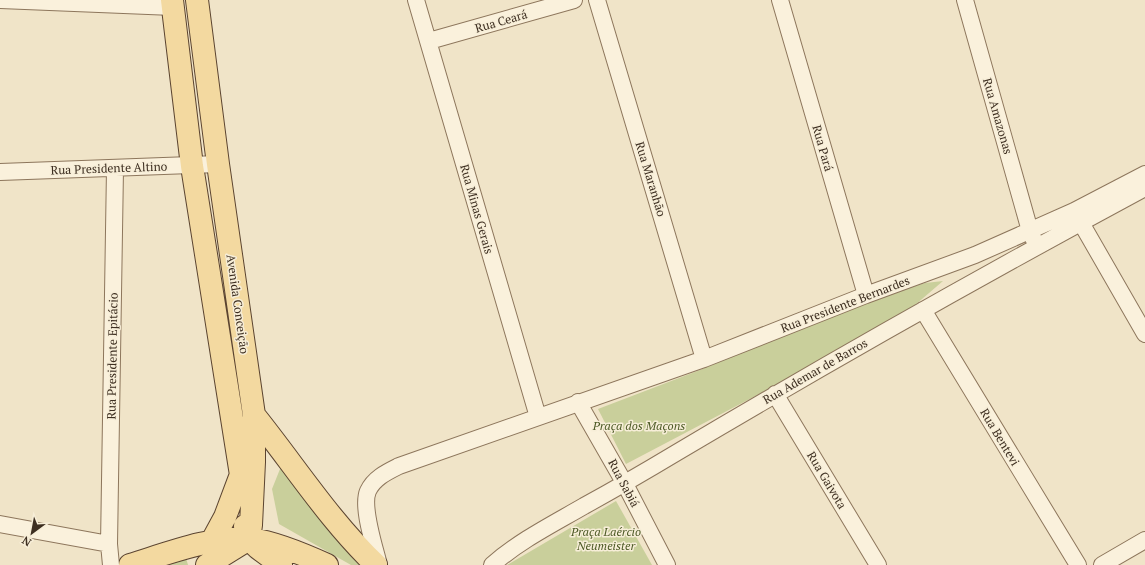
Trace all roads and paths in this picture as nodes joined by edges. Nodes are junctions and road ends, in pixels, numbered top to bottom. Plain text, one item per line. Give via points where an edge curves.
1 (0, 0) edge
2 (197, 0) edge
3 (416, 0) edge
4 (574, 0) edge
5 (597, 0) edge
6 (780, 0) edge
7 (965, 0) edge
8 (173, 4) edge
9 (428, 41) junction
10 (218, 164) junction
11 (192, 166) junction
12 (115, 169) junction
13 (0, 172) edge
14 (1145, 174) edge
15 (1145, 188) edge
16 (1078, 217) junction
17 (1030, 231) junction
18 (1037, 246) junction
19 (866, 295) junction
20 (923, 310) junction
21 (1145, 334) edge
22 (704, 359) junction
23 (775, 394) junction
24 (578, 402) junction
25 (254, 415) junction
26 (538, 417) junction
27 (241, 475) junction
28 (625, 484) junction
29 (0, 524) edge
30 (249, 539) junction
31 (1145, 540) edge
32 (212, 541) junction
33 (109, 544) junction
34 (111, 565) edge
35 (130, 565) edge
36 (206, 565) edge
37 (281, 565) edge
38 (327, 565) edge
39 (378, 565) edge
40 (492, 565) edge
41 (667, 565) edge
42 (878, 565) edge
43 (1078, 565) edge
44 (1102, 565) edge

1 - 8 street
2 - 10 main road, Avenida Conceição
3 - 9 street, Rua Minas Gerais
4 - 9 street, Rua Ceará
5 - 22 street, Rua Maranhão
6 - 19 street, Rua Pará
7 - 17 street, Rua Amazonas
8 - 11 main road, Avenida Conceição
9 - 26 street, Rua Minas Gerais
10 - 11 street, Rua Presidente Altino
10 - 25 main road, Avenida Conceição
11 - 12 street, Rua Presidente Altino
11 - 27 main road, Avenida Conceição
12 - 13 street, Rua Presidente Altino
12 - 33 street, Rua Presidente Epitácio
14 - 16 street, Rua Presidente Bernardes
15 - 16 street, Rua Ademar de Barros
16 - 17 street, Rua Presidente Bernardes
16 - 18 street, Rua Ademar de Barros
16 - 21 street
17 - 18 street, Rua Amazonas
17 - 19 street, Rua Presidente Bernardes via 976,255
18 - 20 street, Rua Ademar de Barros
19 - 22 street, Rua Presidente Bernardes
20 - 23 street, Rua Ademar de Barros
20 - 43 street, Rua Bentevi
22 - 24 street, Rua Presidente Bernardes
23 - 28 street, Rua Ademar de Barros
23 - 42 street, Rua Gaivota
24 - 26 street, Rua Presidente Bernardes
24 - 28 street, Rua Sabiá
25 - 30 main road, Avenida Conceição
25 - 39 main road via 328,514 355,545
26 - 39 street, Rua Presidente Bernardes via 399,466 378,478 366,498
27 - 30 main road, Avenida Conceição via 244,521
27 - 32 main road via 225,517
28 - 40 street, Rua Ademar de Barros via 554,523 513,548
28 - 41 street, Rua Sabiá
29 - 33 street
30 - 32 main road
30 - 36 main road
30 - 37 main road
30 - 38 main road via 290,550
31 - 44 street
32 - 35 main road
33 - 34 street, Rua Presidente Epitácio

